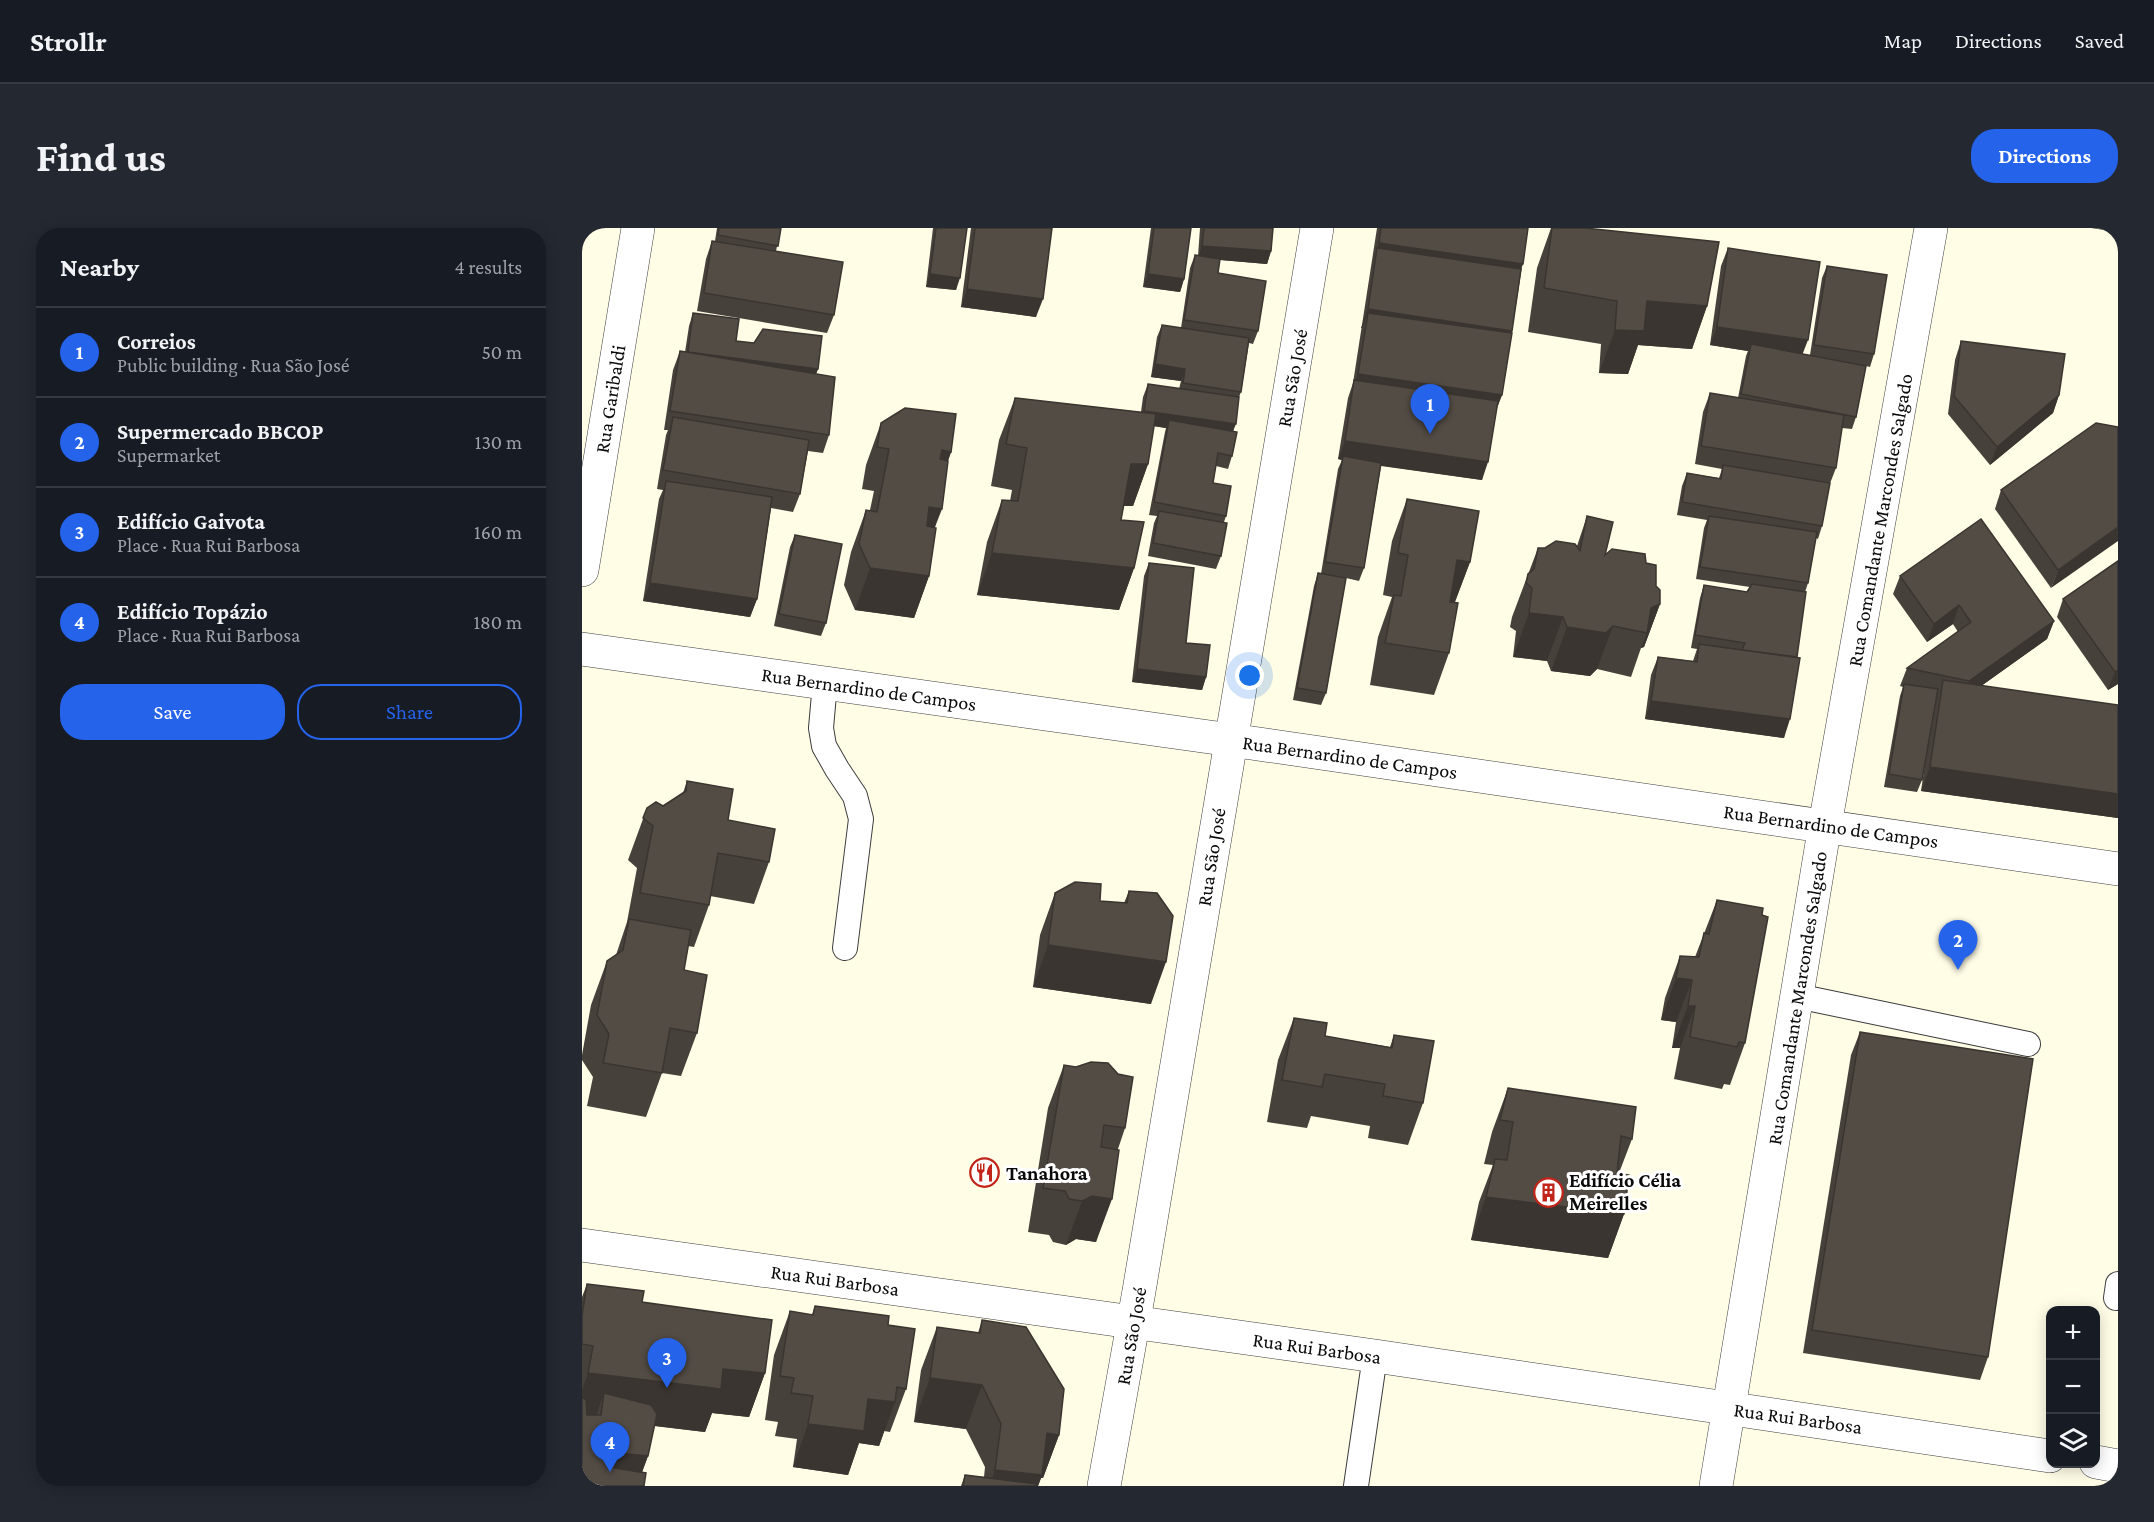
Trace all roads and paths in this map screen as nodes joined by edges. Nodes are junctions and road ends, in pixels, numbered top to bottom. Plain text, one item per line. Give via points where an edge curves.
1 (638, 228) edge
2 (1317, 228) edge
3 (1928, 228) edge
4 (582, 570) edge
5 (582, 649) edge
6 (825, 683) junction
7 (1231, 740) junction
8 (1825, 825) junction
9 (2118, 869) edge
10 (845, 948) dead end
11 (1797, 996) junction
12 (2028, 1044) dead end
13 (582, 1245) edge
14 (1134, 1321) junction
15 (1375, 1356) junction
16 (1729, 1407) junction
17 (2046, 1454) edge
18 (2100, 1463) edge
19 (2118, 1466) edge
20 (1104, 1486) edge
21 (1356, 1486) edge
22 (1716, 1486) edge

1 - 4 street, Rua Garibaldi
2 - 7 street, Rua São José
3 - 8 street, Rua Comandante Marcondes Salgado
5 - 6 street, Rua Bernardino de Campos
6 - 7 street, Rua Bernardino de Campos
6 - 10 lane via 821,728 825,746 855,796 861,819
7 - 8 street, Rua Bernardino de Campos
7 - 14 street, Rua São José
8 - 9 street, Rua Bernardino de Campos
8 - 11 street, Rua Comandante Marcondes Salgado
11 - 12 lane
11 - 16 street, Rua Comandante Marcondes Salgado
13 - 14 street, Rua Rui Barbosa
14 - 15 street, Rua Rui Barbosa
14 - 20 street, Rua São José
15 - 16 street, Rua Rui Barbosa
15 - 21 lane
16 - 17 street, Rua Rui Barbosa
16 - 22 street, Rua Comandante Marcondes Salgado
18 - 19 street

